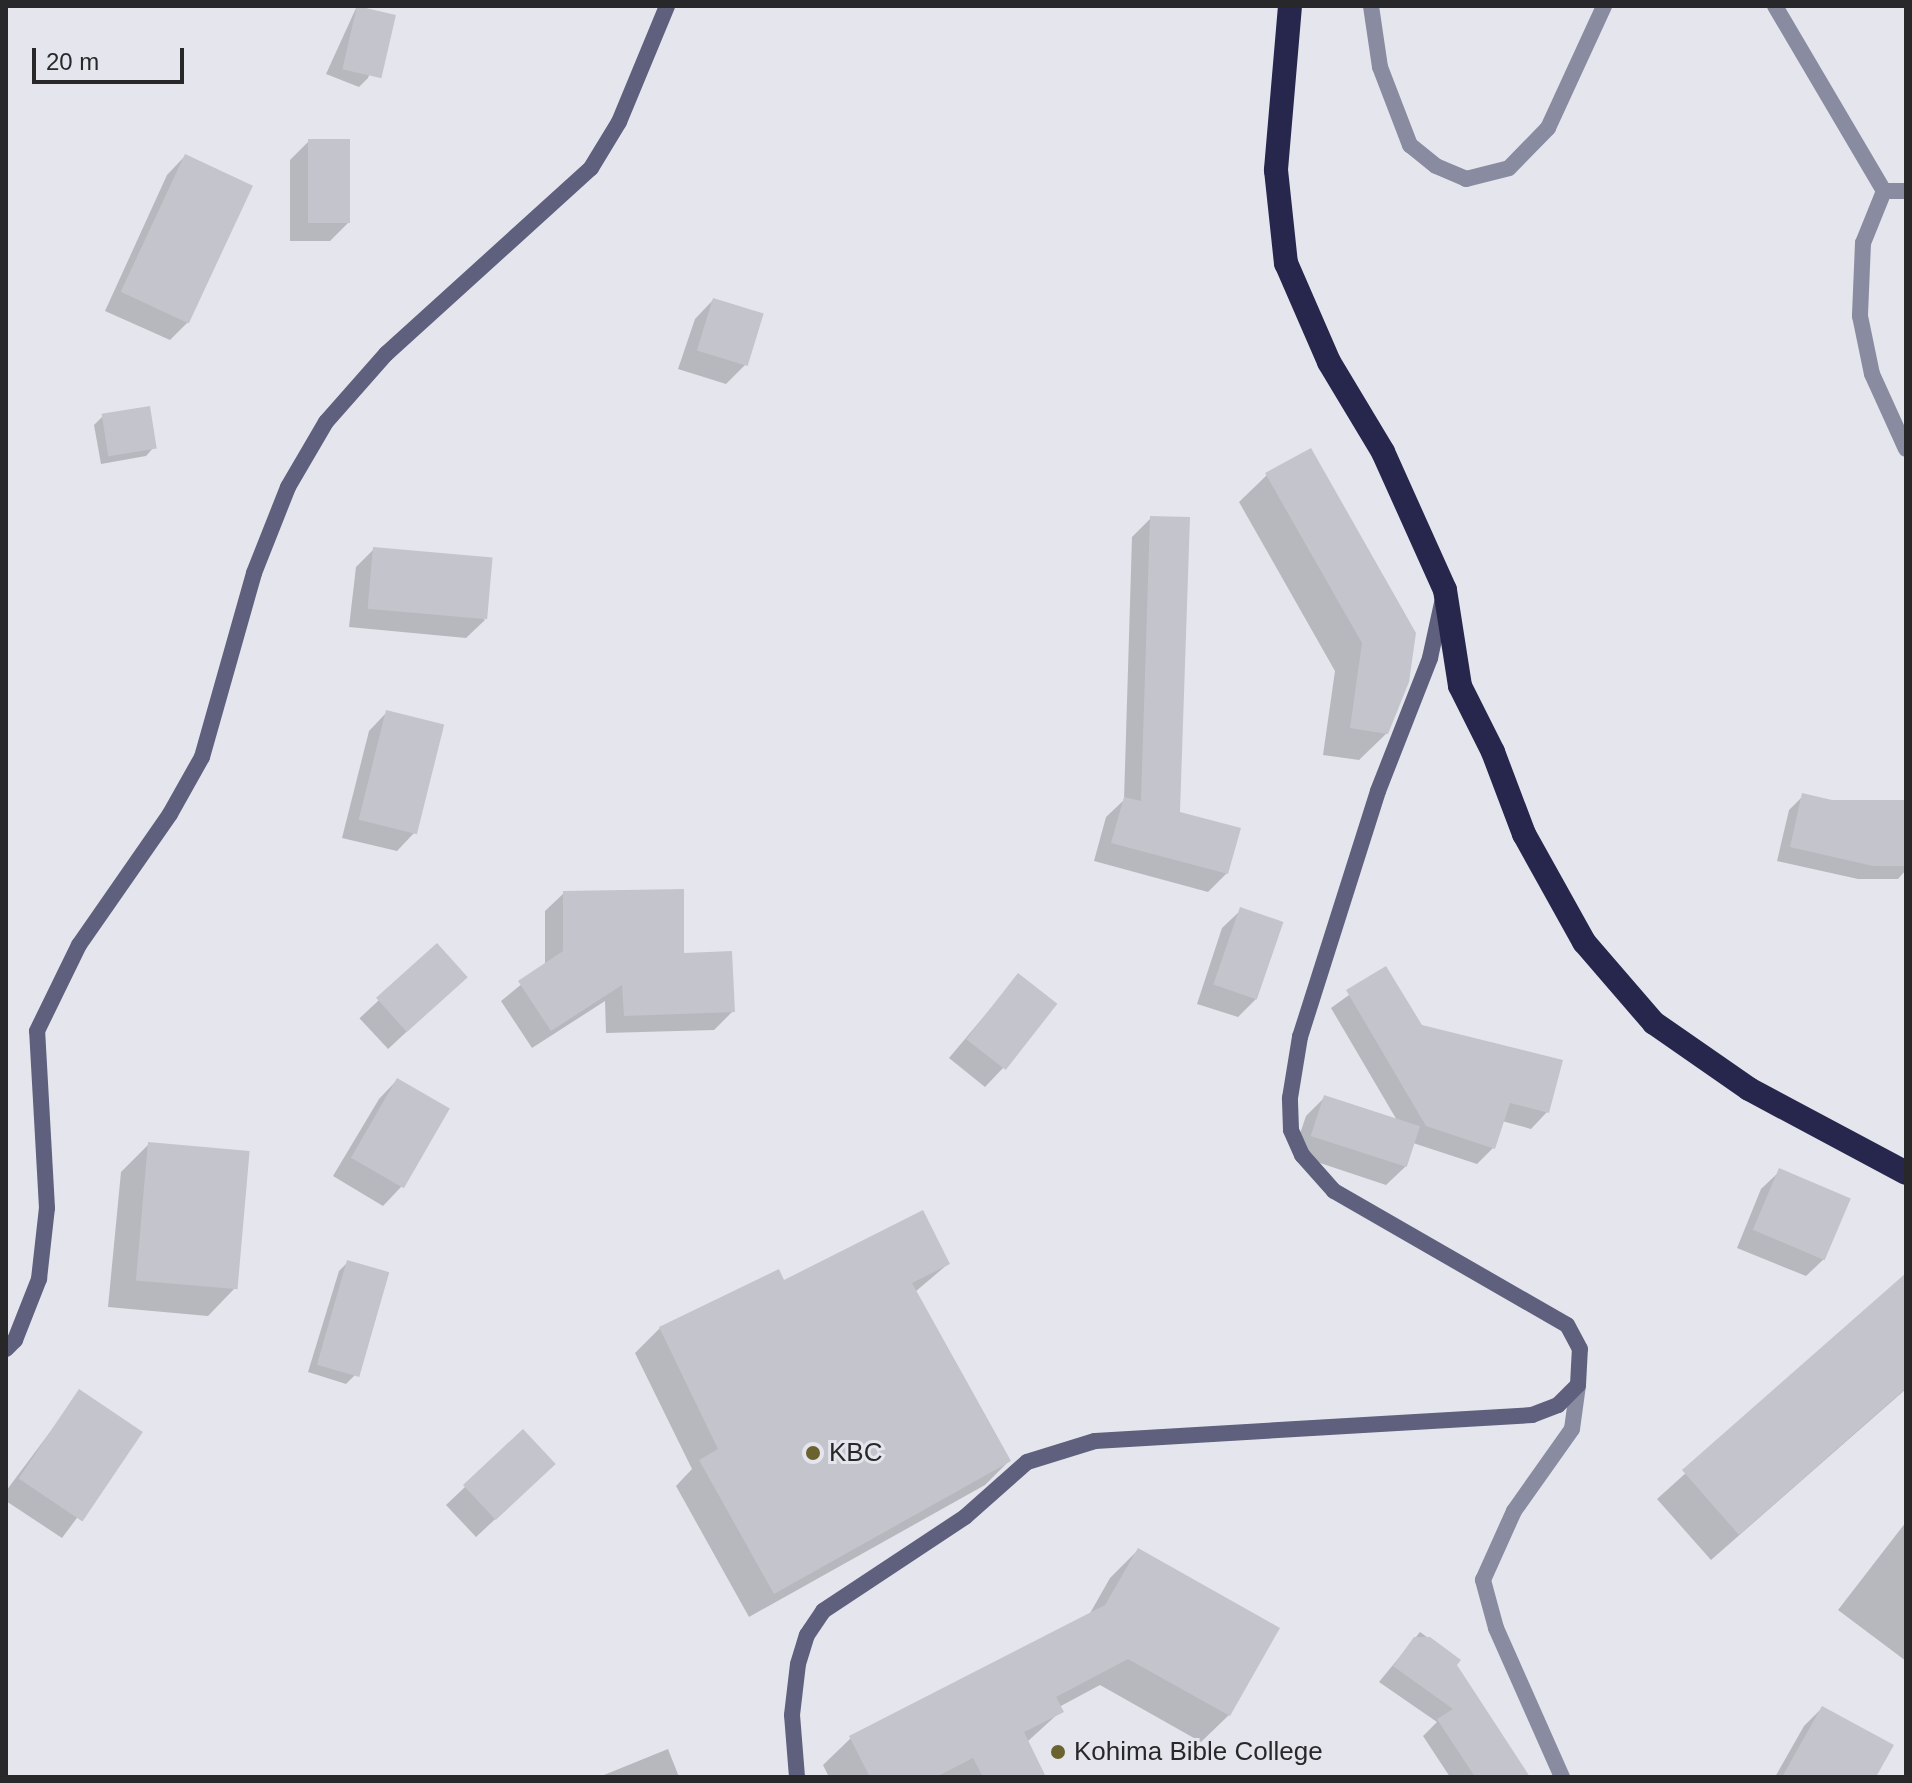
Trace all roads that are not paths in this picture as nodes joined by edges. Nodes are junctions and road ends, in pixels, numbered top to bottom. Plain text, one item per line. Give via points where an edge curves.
1 (667, 6) edge
2 (1290, 6) edge
3 (1371, 6) edge
4 (1604, 6) edge
5 (1775, 6) edge
6 (1884, 191) junction
7 (1906, 191) edge
8 (1906, 449) edge
9 (1445, 590) junction
10 (1906, 1173) edge
11 (6, 1349) edge
12 (1578, 1385) junction
13 (797, 1777) edge
14 (1562, 1777) edge

1 - 11 street via 619,122 591,168 386,354 326,422 288,487 254,573 202,757 170,814 79,945 37,1031 47,1208 39,1279 15,1340
2 - 9 highway via 1276,170 1286,263 1329,362 1383,452
3 - 4 street via 1380,67 1410,145 1436,166 1466,179 1509,168 1548,128
5 - 6 street
6 - 7 street
6 - 8 street via 1863,243 1860,316 1872,374
9 - 10 highway via 1460,686 1493,752 1524,834 1584,942 1654,1023 1749,1089
9 - 12 street via 1430,658 1378,791 1300,1037 1291,1130 1302,1155 1334,1191 1567,1325 1580,1349
12 - 13 street via 1558,1405 1532,1415 1095,1441 1027,1462 965,1517 823,1611 807,1635 798,1664 792,1715
12 - 14 street via 1572,1429 1514,1511 1483,1580 1496,1628

